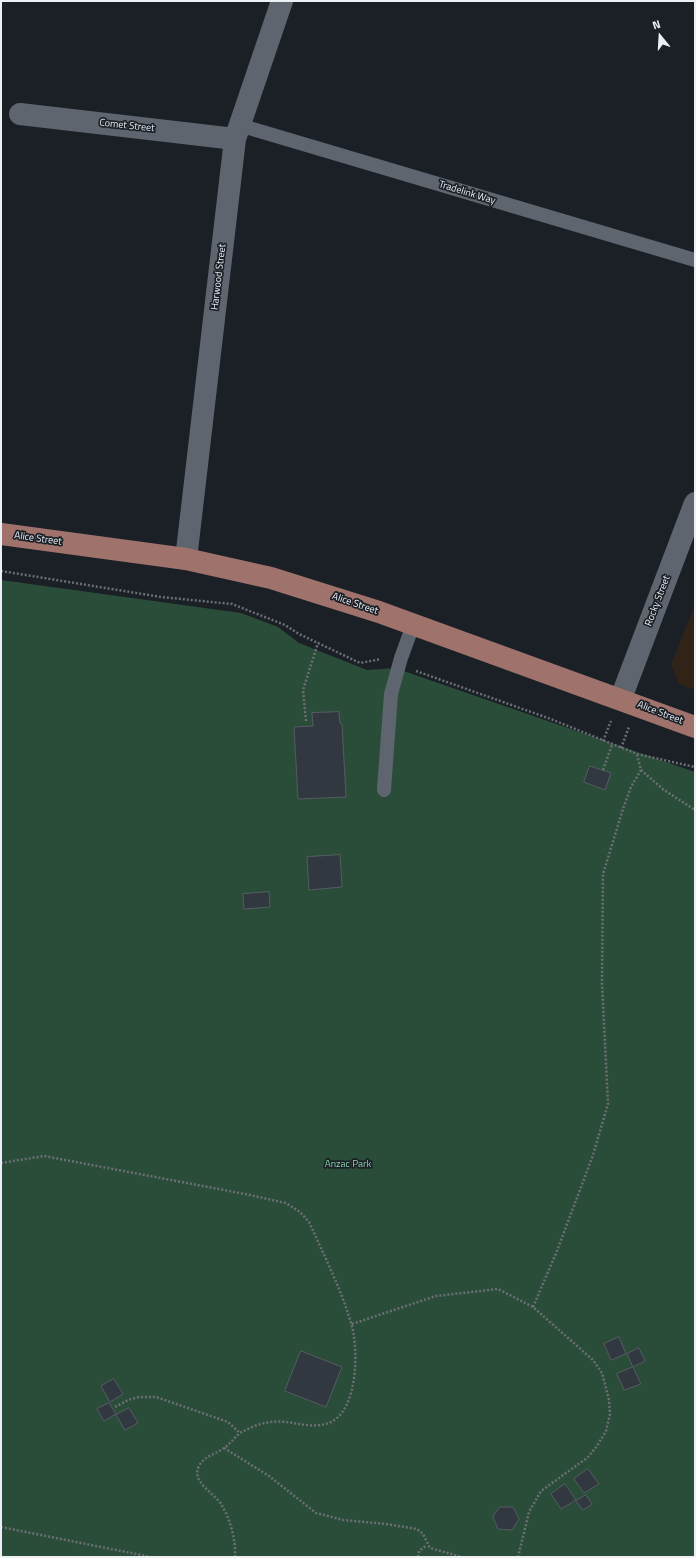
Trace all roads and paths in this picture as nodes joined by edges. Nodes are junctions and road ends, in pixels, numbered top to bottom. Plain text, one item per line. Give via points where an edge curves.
1 (282, 1) edge
2 (20, 114) dead end
3 (237, 132) junction
4 (695, 260) edge
5 (695, 503) edge
6 (1, 534) edge
7 (186, 559) junction
8 (1, 571) edge
9 (413, 624) junction
10 (318, 643) junction
11 (399, 665) junction
12 (621, 698) junction
13 (611, 720) dead end
14 (306, 721) dead end
15 (629, 727) dead end
16 (695, 727) edge
17 (603, 741) junction
18 (612, 744) junction
19 (622, 748) junction
20 (637, 754) junction
21 (695, 767) edge
22 (603, 770) dead end
23 (641, 770) junction
24 (384, 790) dead end
25 (695, 810) edge
26 (1, 1163) edge
27 (532, 1307) junction
28 (352, 1324) junction
29 (115, 1407) dead end
30 (240, 1433) junction
31 (224, 1448) junction
32 (1, 1527) edge
33 (427, 1544) junction
34 (151, 1557) edge
35 (235, 1557) edge
36 (418, 1557) edge
37 (462, 1557) edge
38 (518, 1557) edge

1 - 3 street, Harwood Street
2 - 3 street, Comet Street
3 - 4 lane, Tradelink Way
3 - 7 street, Harwood Street
5 - 12 street, Rocky Street
6 - 7 main road, Alice Street
7 - 9 main road, Alice Street via 271,578
8 - 10 path via 161,597 232,604 285,625
9 - 11 lane
9 - 12 main road, Alice Street
10 - 11 path via 360,662 381,659
10 - 14 path via 303,690
11 - 17 path via 548,718
11 - 24 lane via 391,694
12 - 16 main road, Alice Street
13 - 17 path
15 - 19 path
17 - 18 path
18 - 19 path
18 - 22 path
19 - 20 path
20 - 21 path
20 - 23 path
23 - 25 path via 664,790
23 - 27 path via 622,809 603,874 602,983 608,1104 593,1155 557,1251
26 - 28 path via 44,1156 286,1203 309,1222
27 - 28 path via 498,1289 436,1296
27 - 38 path via 593,1360 602,1373 610,1414 606,1431 587,1458 541,1491 529,1512
28 - 30 path via 353,1383 348,1403 338,1417 331,1422 313,1426 272,1422
29 - 30 path via 139,1397 156,1397 228,1422
30 - 31 path
31 - 33 path via 269,1476 316,1513 343,1520 409,1527 423,1534
31 - 35 path via 198,1466 198,1474 200,1482 220,1503 227,1517 236,1546
32 - 34 path
33 - 36 path via 419,1551
33 - 37 path via 430,1548

